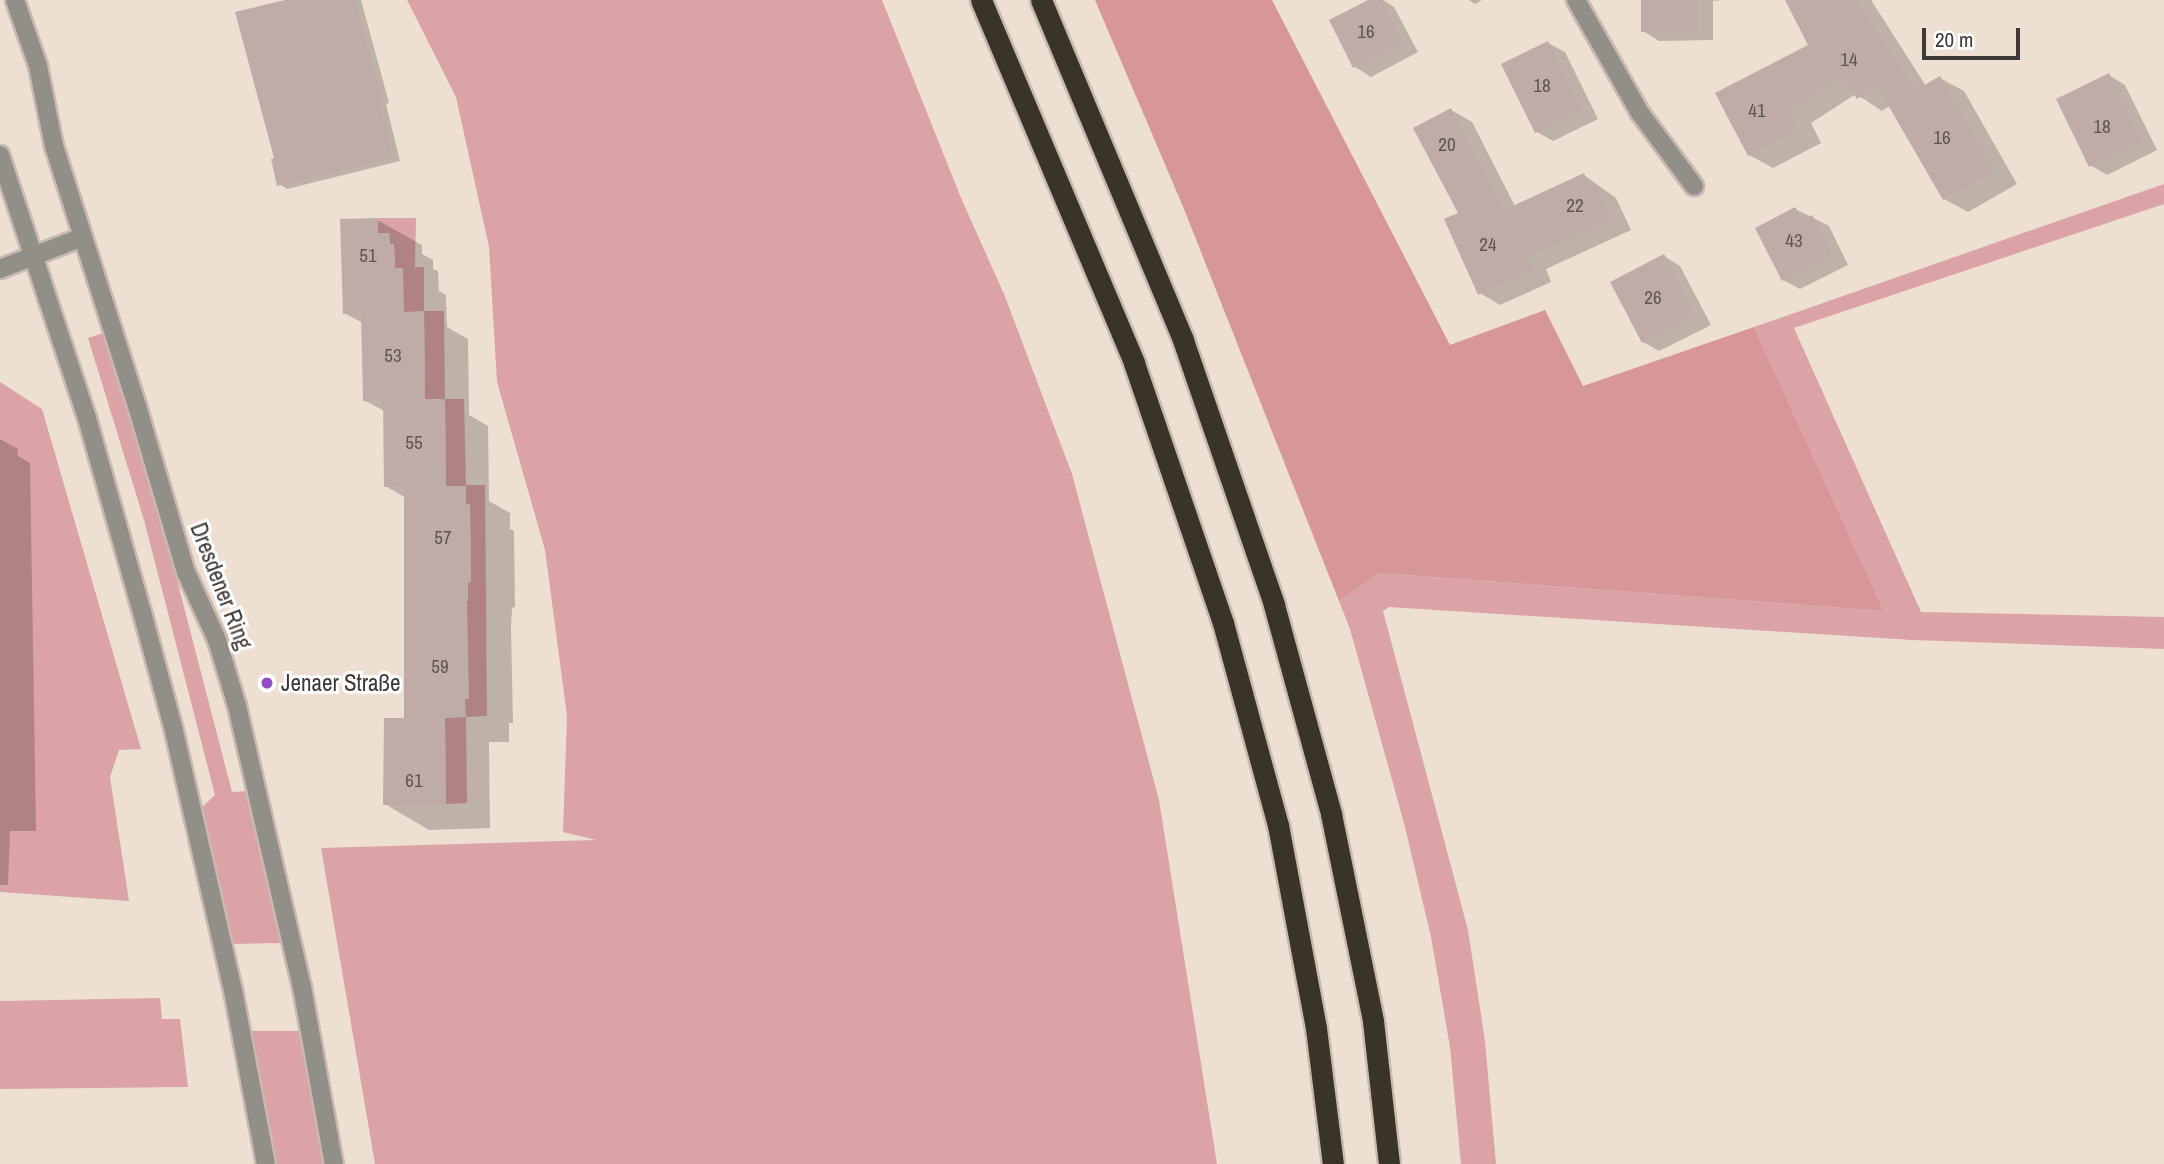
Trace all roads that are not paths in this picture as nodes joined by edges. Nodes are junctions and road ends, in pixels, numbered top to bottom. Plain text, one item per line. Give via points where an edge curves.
1 (15, 0) edge
2 (981, 0) edge
3 (1041, 0) edge
4 (1576, 0) edge
5 (0, 155) edge
6 (1694, 186) dead end
7 (83, 237) junction
8 (34, 256) junction
9 (0, 269) edge
10 (266, 1164) edge
11 (334, 1164) edge
12 (1333, 1164) edge
13 (1389, 1164) edge

1 - 7 street, Dresdener Ring via 38,65 54,146
2 - 12 highway via 1134,363 1223,623 1278,825 1316,1028
3 - 13 highway via 1183,340 1274,605 1331,814 1373,1021
4 - 6 street via 1640,113
5 - 8 street
7 - 8 street
7 - 11 street, Dresdener Ring via 186,572 217,640 237,706 302,987
8 - 9 street
8 - 10 street via 111,499 174,731 233,990

